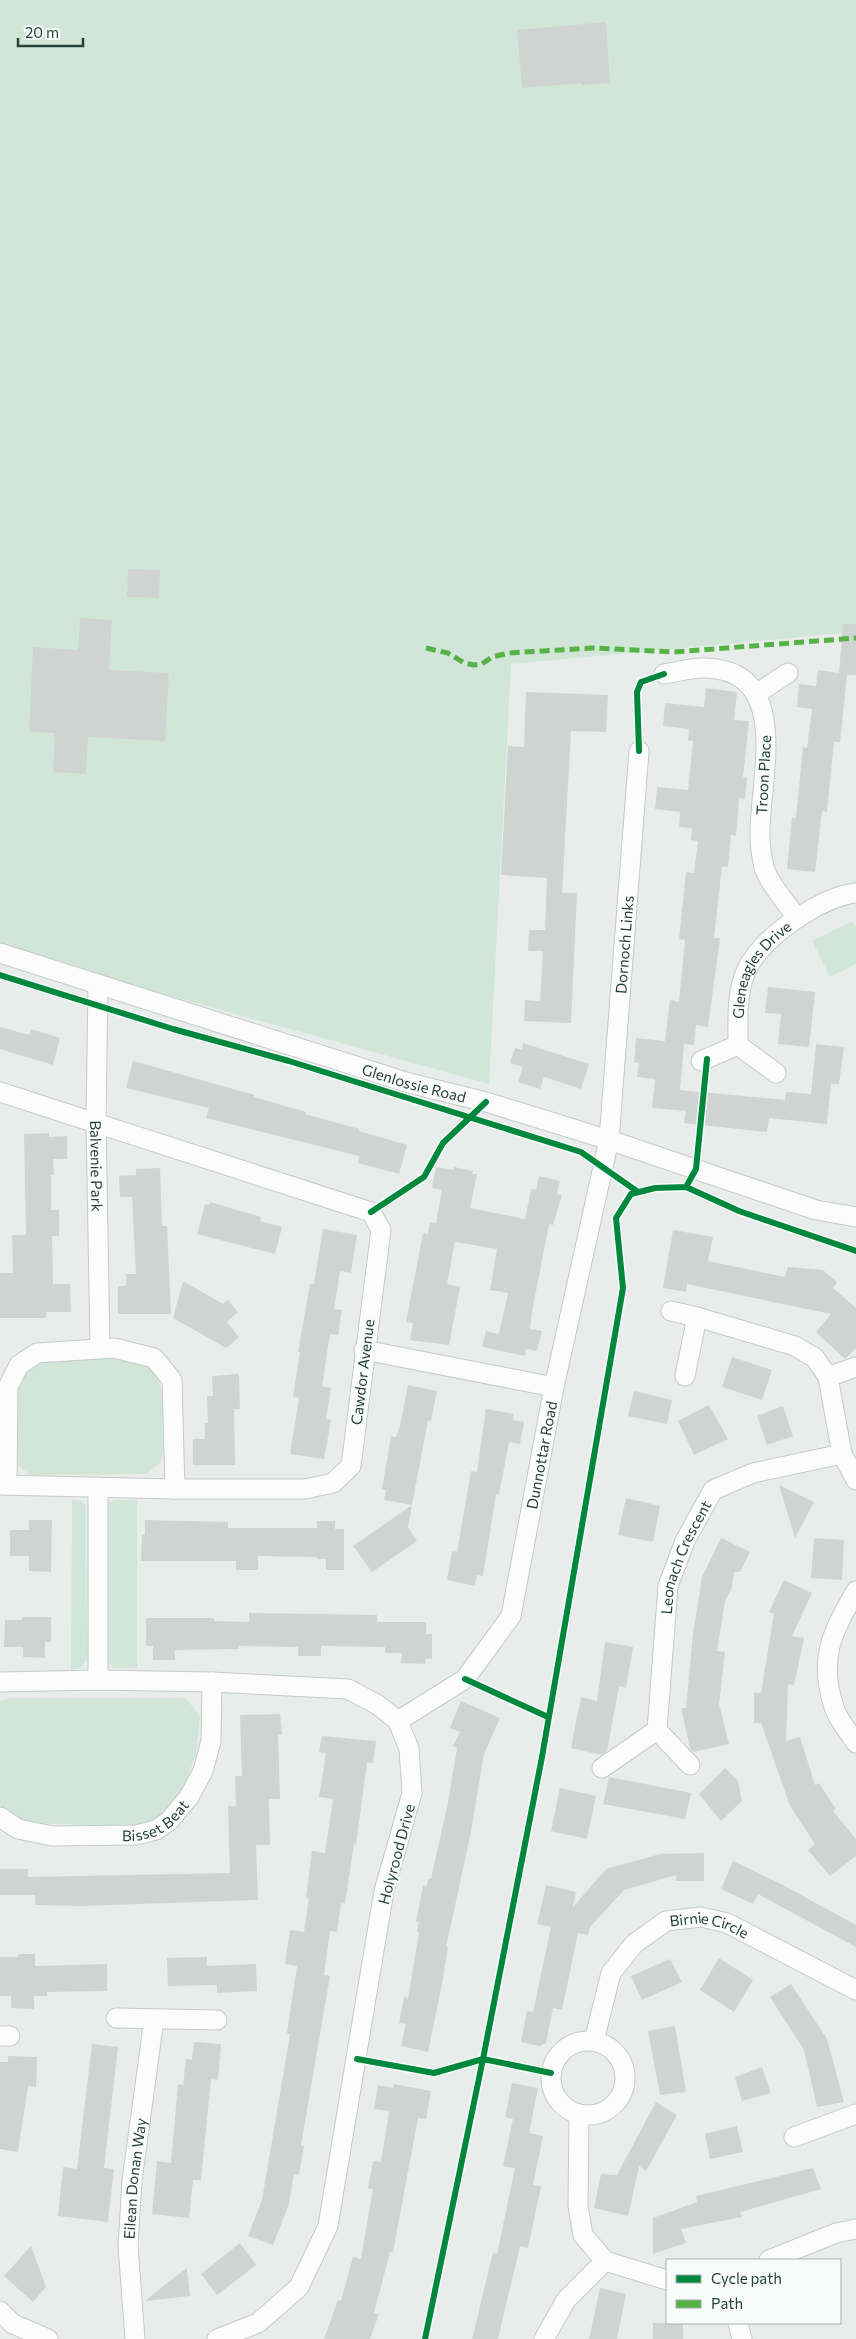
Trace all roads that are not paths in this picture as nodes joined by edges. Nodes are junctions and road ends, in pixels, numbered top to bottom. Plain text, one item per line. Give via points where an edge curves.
1 (788, 673) dead end
2 (664, 674) dead end
3 (756, 694) junction
4 (639, 750) dead end
5 (856, 893) edge
6 (797, 918) junction
7 (0, 953) edge
8 (98, 984) junction
9 (738, 1045) junction
10 (701, 1061) dead end
11 (776, 1072) dead end
12 (0, 1092) edge
13 (96, 1121) junction
14 (609, 1140) junction
15 (856, 1217) edge
16 (670, 1311) dead end
17 (697, 1317) junction
18 (100, 1348) junction
19 (364, 1350) junction
20 (856, 1367) edge
21 (684, 1376) dead end
22 (828, 1377) junction
23 (554, 1387) junction
24 (842, 1454) junction
25 (856, 1480) edge
26 (4, 1485) edge
27 (98, 1487) junction
28 (175, 1489) junction
29 (856, 1591) edge
30 (98, 1680) junction
31 (0, 1682) edge
32 (212, 1682) junction
33 (398, 1721) junction
34 (657, 1730) junction
35 (856, 1743) edge
36 (690, 1765) dead end
37 (602, 1768) dead end
38 (0, 1817) edge
39 (856, 1990) edge
40 (116, 2018) dead end
41 (154, 2019) junction
42 (217, 2020) dead end
43 (594, 2041) junction
44 (579, 2114) junction
45 (856, 2114) edge
46 (794, 2137) dead end
47 (856, 2229) edge
48 (771, 2259) edge
49 (605, 2261) junction
50 (666, 2280) edge
51 (0, 2311) edge
52 (738, 2324) edge
53 (261, 2331) edge
54 (48, 2339) edge
55 (135, 2339) edge
56 (216, 2339) edge
57 (544, 2339) edge
58 (742, 2339) edge

1 - 3 street
2 - 3 street, Troon Place via 706,668 730,673 745,681
3 - 6 street, Troon Place via 766,724 767,761 760,836 764,870
4 - 14 street, Dornoch Links
5 - 6 street, Gleneagles Drive via 830,900
6 - 9 street, Gleneagles Drive via 762,949 748,968 738,1003
7 - 8 street, Glenlossie Road
8 - 13 street, Balvenie Park
8 - 14 street, Glenlossie Road via 409,1083 486,1102
9 - 10 street
9 - 11 street, Gleneagles Drive
12 - 13 street, Cawdor Avenue
13 - 18 street, Balvenie Park
13 - 19 street, Cawdor Avenue via 371,1212 381,1230
14 - 15 street, Glenlossie Road via 816,1210
14 - 23 street, Dunnottar Road
16 - 17 street
17 - 21 street
17 - 22 street via 795,1346 815,1358
18 - 26 street via 36,1353 19,1365 8,1387
18 - 28 street via 114,1348 154,1358 172,1380
19 - 23 street
19 - 28 street, Cawdor Avenue via 351,1466 333,1483 305,1489
20 - 22 street
22 - 24 street
23 - 33 street, Dunnottar Road via 511,1616 465,1679
24 - 25 street
24 - 34 street, Leonach Crescent via 753,1473 713,1490 685,1541 668,1586
26 - 27 street, Cawdor Avenue
27 - 28 street, Cawdor Avenue
27 - 30 street
29 - 35 street via 834,1630 826,1662 834,1708
30 - 31 street, Holyrood Drive
30 - 32 street, Holyrood Drive
32 - 33 street, Holyrood Drive via 348,1689 378,1705
32 - 38 street, Bisset Beat via 211,1741 203,1771 189,1797 169,1821 156,1830 136,1836 52,1836 18,1829
33 - 53 street, Holyrood Drive via 409,1749 412,1793 384,1891 328,2226 300,2287
34 - 36 street
34 - 37 street
39 - 43 street, Birnie Circle via 727,1923 701,1918 666,1921 634,1944 610,1973
40 - 41 street
41 - 42 street
41 - 55 street, Eilean Donan Way via 132,2181 128,2246
43 - 44 street via 578,2042 566,2048 555,2060 551,2072 553,2092 560,2103
43 - 44 street via 618,2057 624,2069 625,2083 621,2096 611,2107 599,2114
44 - 49 street via 578,2206 582,2235
45 - 46 street
47 - 48 street via 836,2233
49 - 50 street
49 - 57 street via 566,2300
51 - 54 street via 13,2324
52 - 58 street
53 - 56 street, Holyrood Drive

